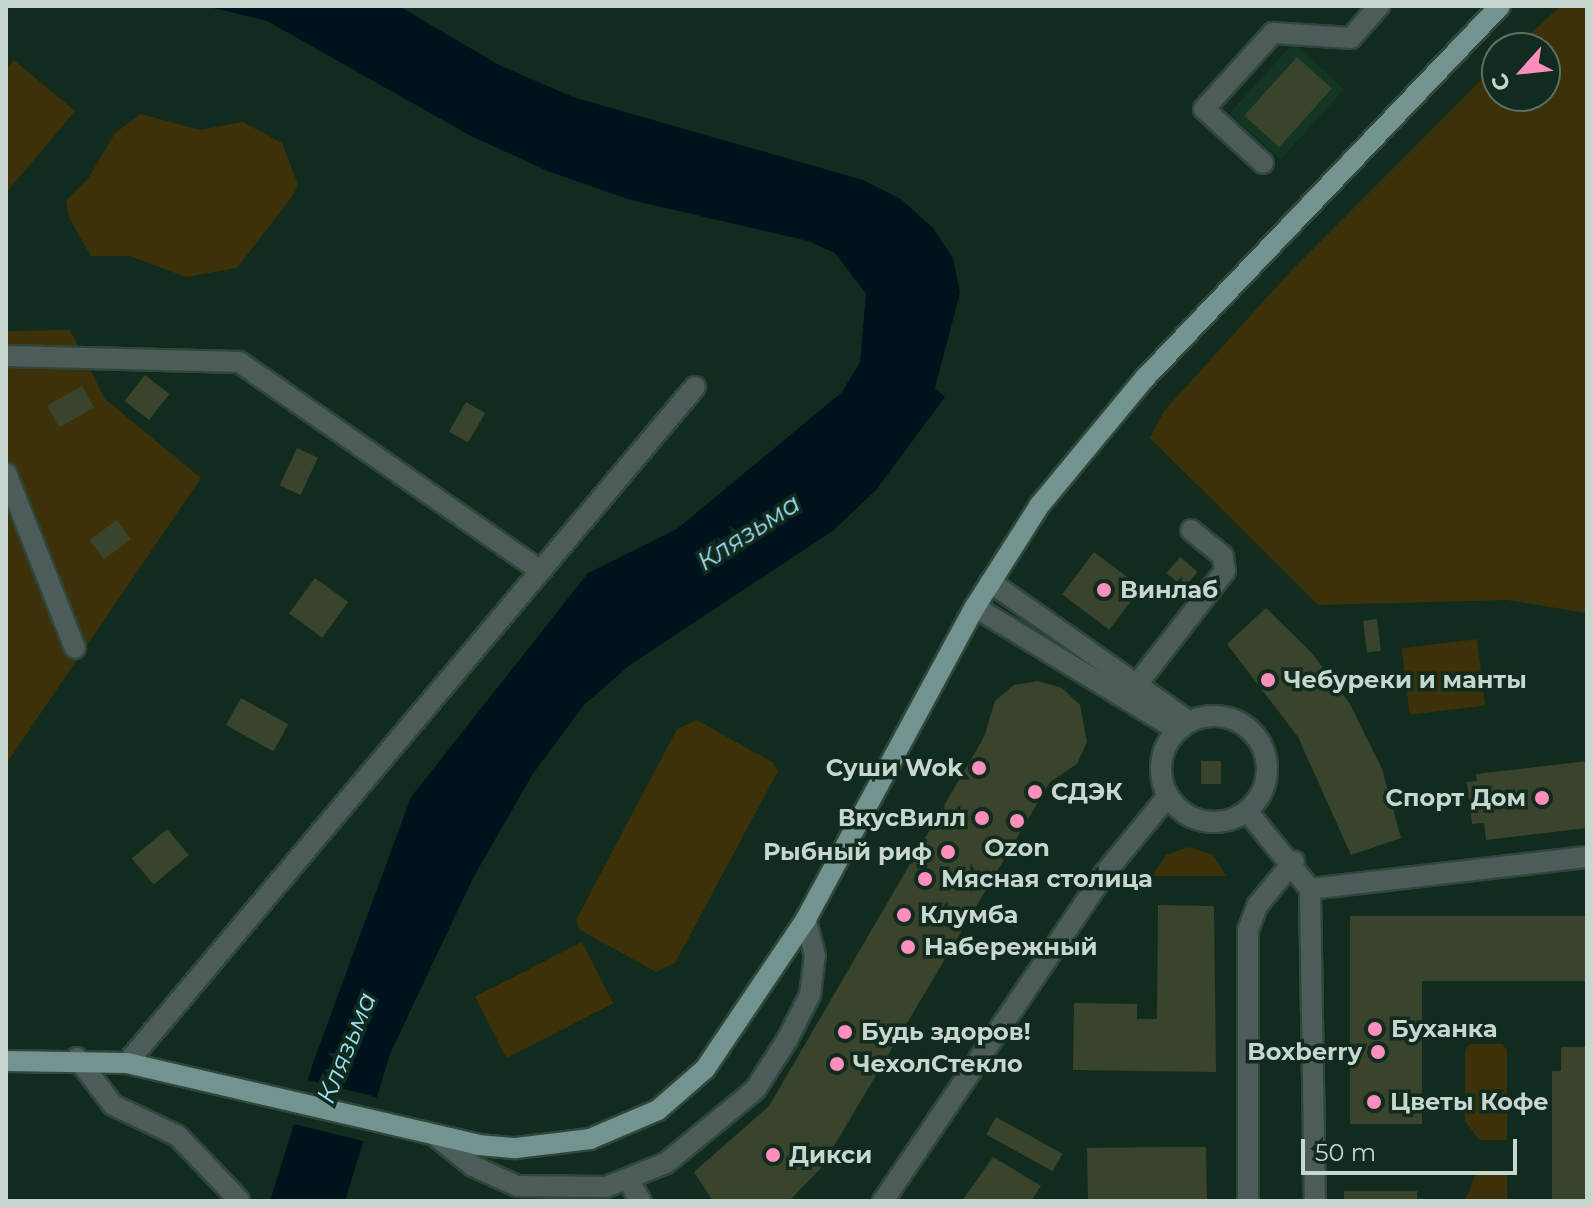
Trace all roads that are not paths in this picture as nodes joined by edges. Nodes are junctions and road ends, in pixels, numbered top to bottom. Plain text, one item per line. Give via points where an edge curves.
1 (1379, 6) edge
2 (1500, 6) edge
3 (1263, 163) dead end
4 (6, 356) edge
5 (695, 387) dead end
6 (6, 473) edge
7 (1191, 530) dead end
8 (541, 571) junction
9 (990, 582) junction
10 (975, 607) junction
11 (75, 648) dead end
12 (1138, 683) junction
13 (1184, 726) junction
14 (1168, 796) junction
15 (1247, 811) junction
16 (1587, 857) edge
17 (1294, 861) junction
18 (1310, 889) junction
19 (806, 919) junction
20 (77, 1058) junction
21 (6, 1061) edge
22 (127, 1063) junction
23 (432, 1136) junction
24 (629, 1182) junction
25 (239, 1200) edge
26 (641, 1201) edge
27 (883, 1201) edge
28 (1248, 1201) edge
29 (1315, 1201) edge

1 - 3 street via 1351,38 1273,33 1204,109
2 - 9 main road via 1145,378 1039,506
4 - 8 street via 239,362
5 - 8 street
6 - 11 street
7 - 12 street via 1223,556 1225,571
8 - 22 street
9 - 10 main road
9 - 12 street
10 - 13 street
10 - 19 main road
12 - 13 street
13 - 14 street via 1162,757
13 - 15 street via 1220,716 1259,741 1268,770
14 - 15 street via 1186,814 1210,822
14 - 27 street via 1105,873
15 - 17 street
16 - 18 street
17 - 18 street
17 - 28 street via 1257,906 1248,930
18 - 29 street
19 - 23 main road via 705,1069 658,1110 590,1139 553,1145 516,1148
19 - 24 street via 815,956 810,995 755,1090 714,1130
20 - 21 main road
20 - 22 main road
20 - 25 street via 113,1105 178,1136
22 - 23 main road
23 - 24 street via 473,1166 517,1186 562,1190
24 - 26 street

